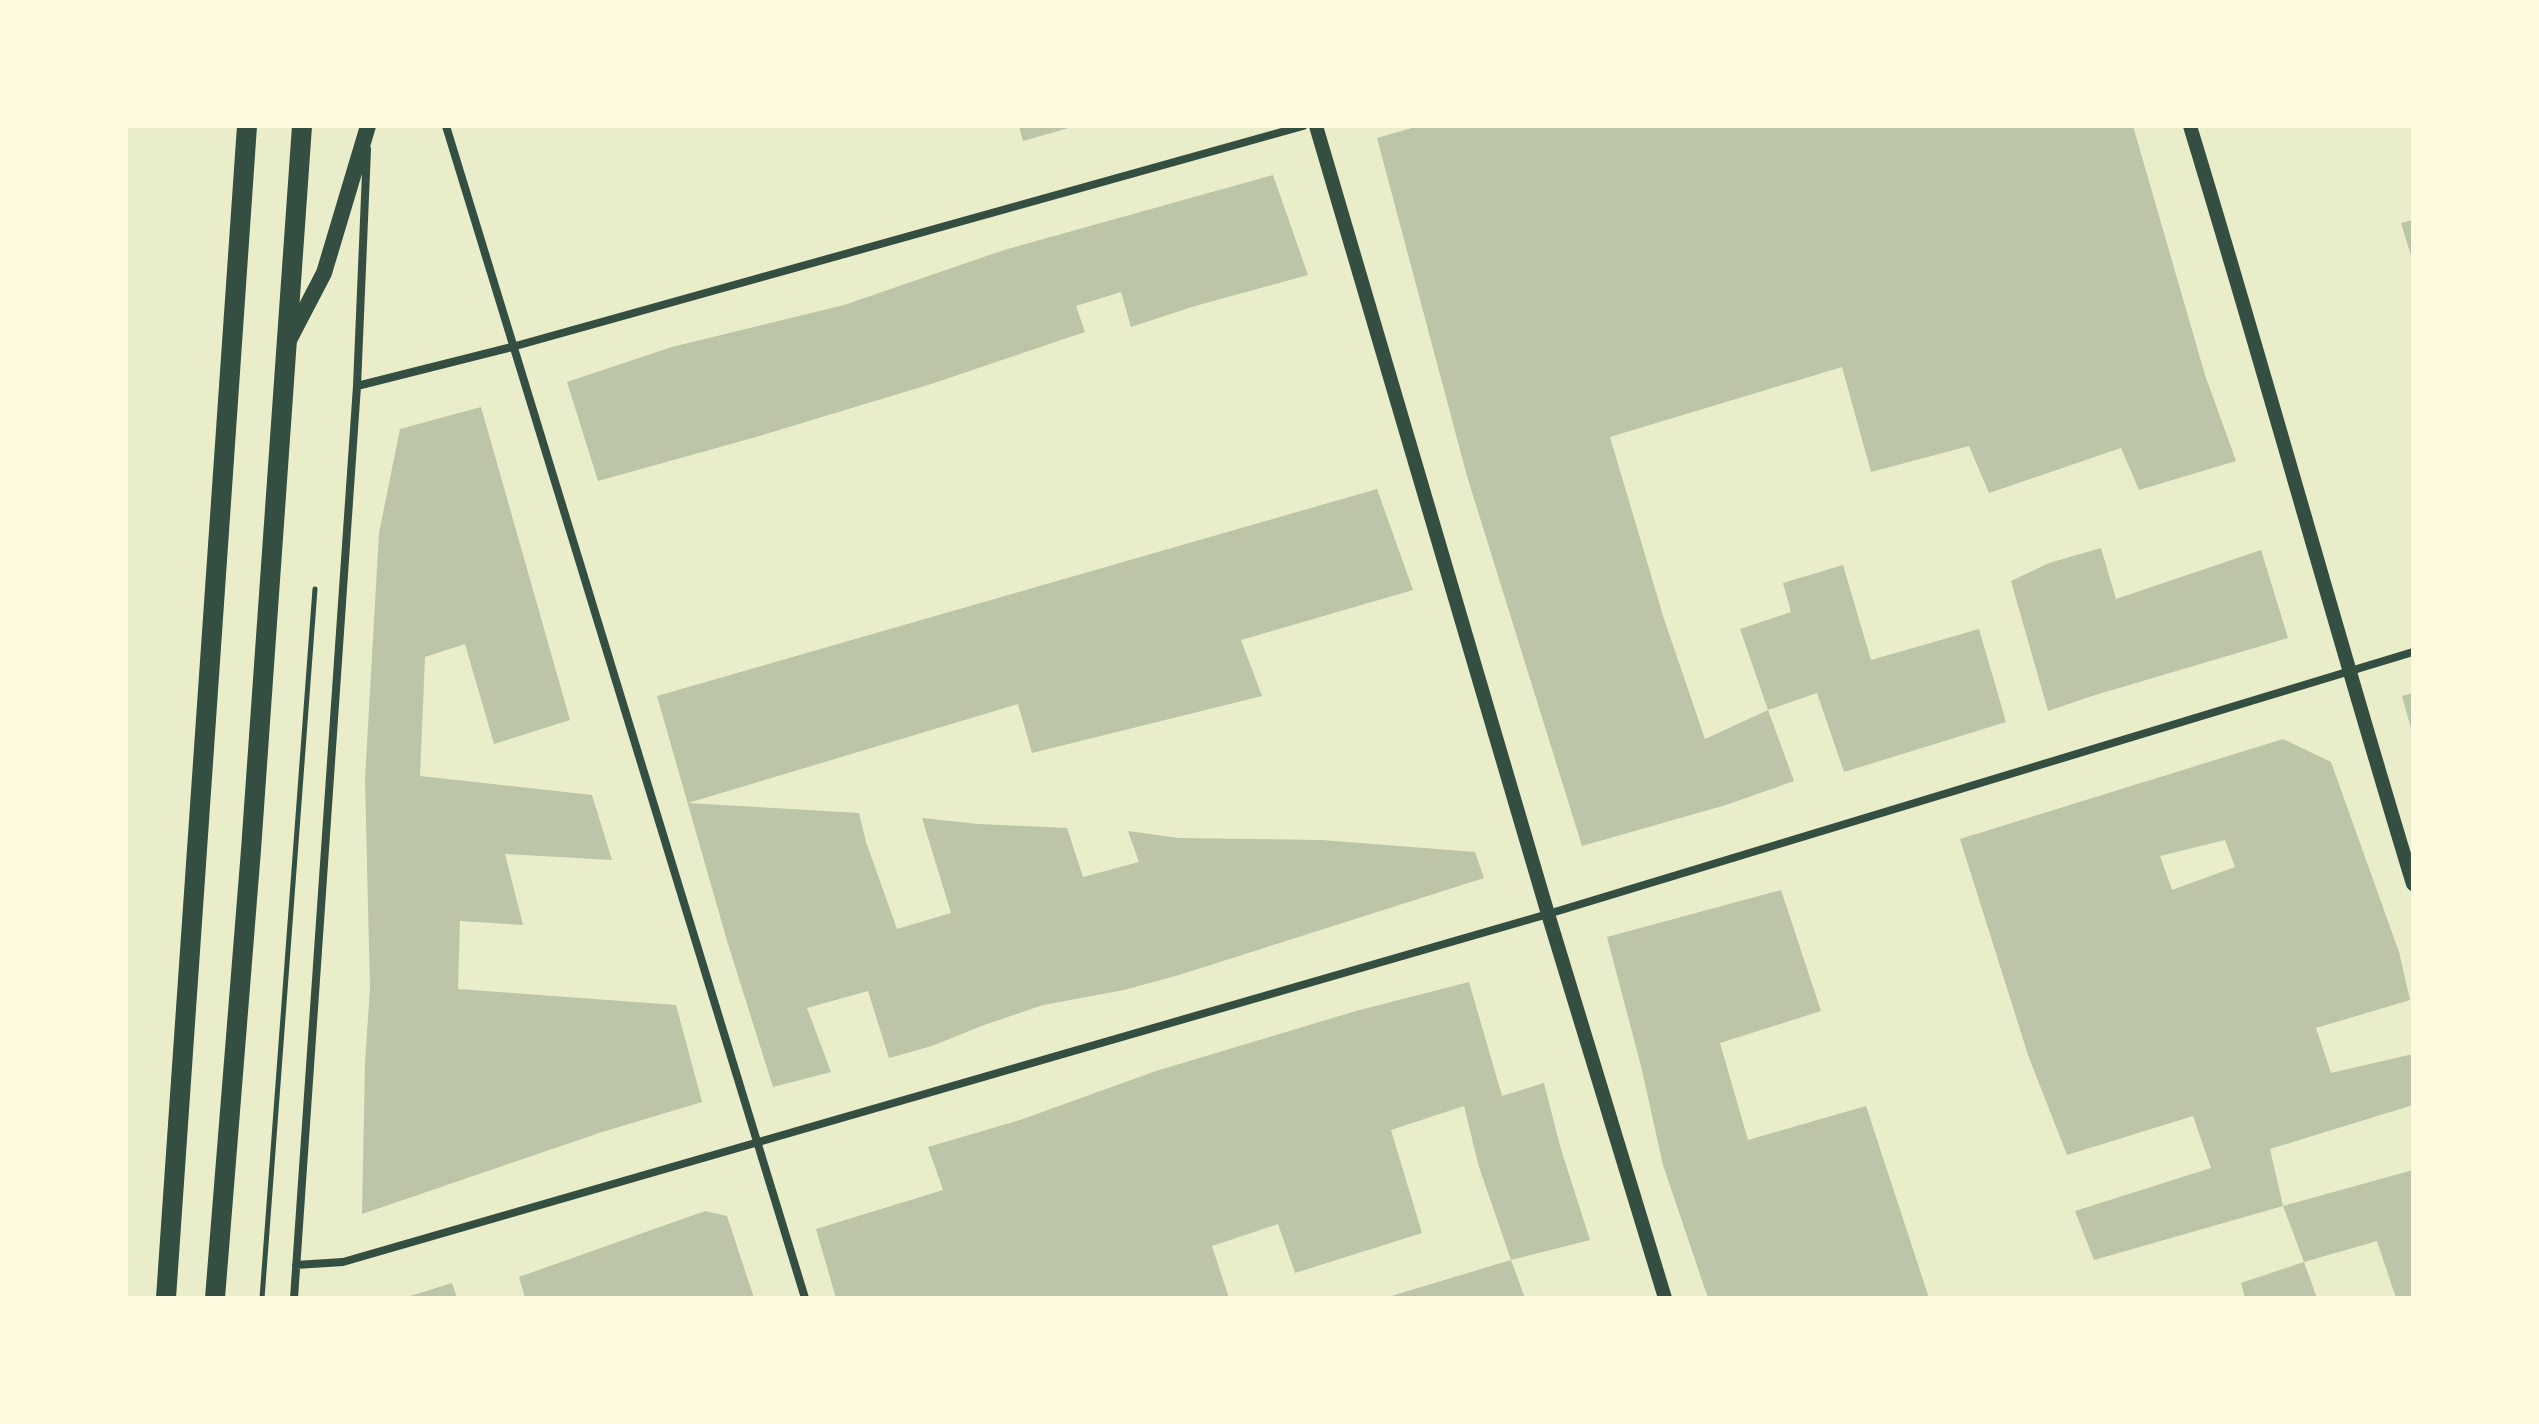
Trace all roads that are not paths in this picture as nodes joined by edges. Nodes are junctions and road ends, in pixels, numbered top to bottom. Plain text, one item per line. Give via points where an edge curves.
1 (247, 126) edge
2 (302, 126) edge
3 (368, 126) edge
4 (446, 126) edge
5 (1303, 126) edge
6 (1316, 126) edge
7 (2190, 126) edge
8 (287, 345) junction
9 (512, 347) junction
10 (357, 386) junction
11 (2413, 652) edge
12 (2348, 671) junction
13 (2413, 884) edge
14 (1548, 914) junction
15 (760, 1142) junction
16 (296, 1265) junction
17 (166, 1298) edge
18 (215, 1298) edge
19 (294, 1298) edge
20 (805, 1298) edge
21 (1665, 1298) edge

1 - 17 main road
2 - 8 main road
3 - 8 main road via 324,273
3 - 10 street
4 - 9 street
5 - 9 street
6 - 14 street
7 - 12 street
8 - 18 main road
9 - 10 street
9 - 15 street
10 - 16 street
11 - 12 street
12 - 13 street
12 - 14 street
14 - 15 street
14 - 21 street
15 - 16 street via 343,1262
15 - 20 street
16 - 19 street

